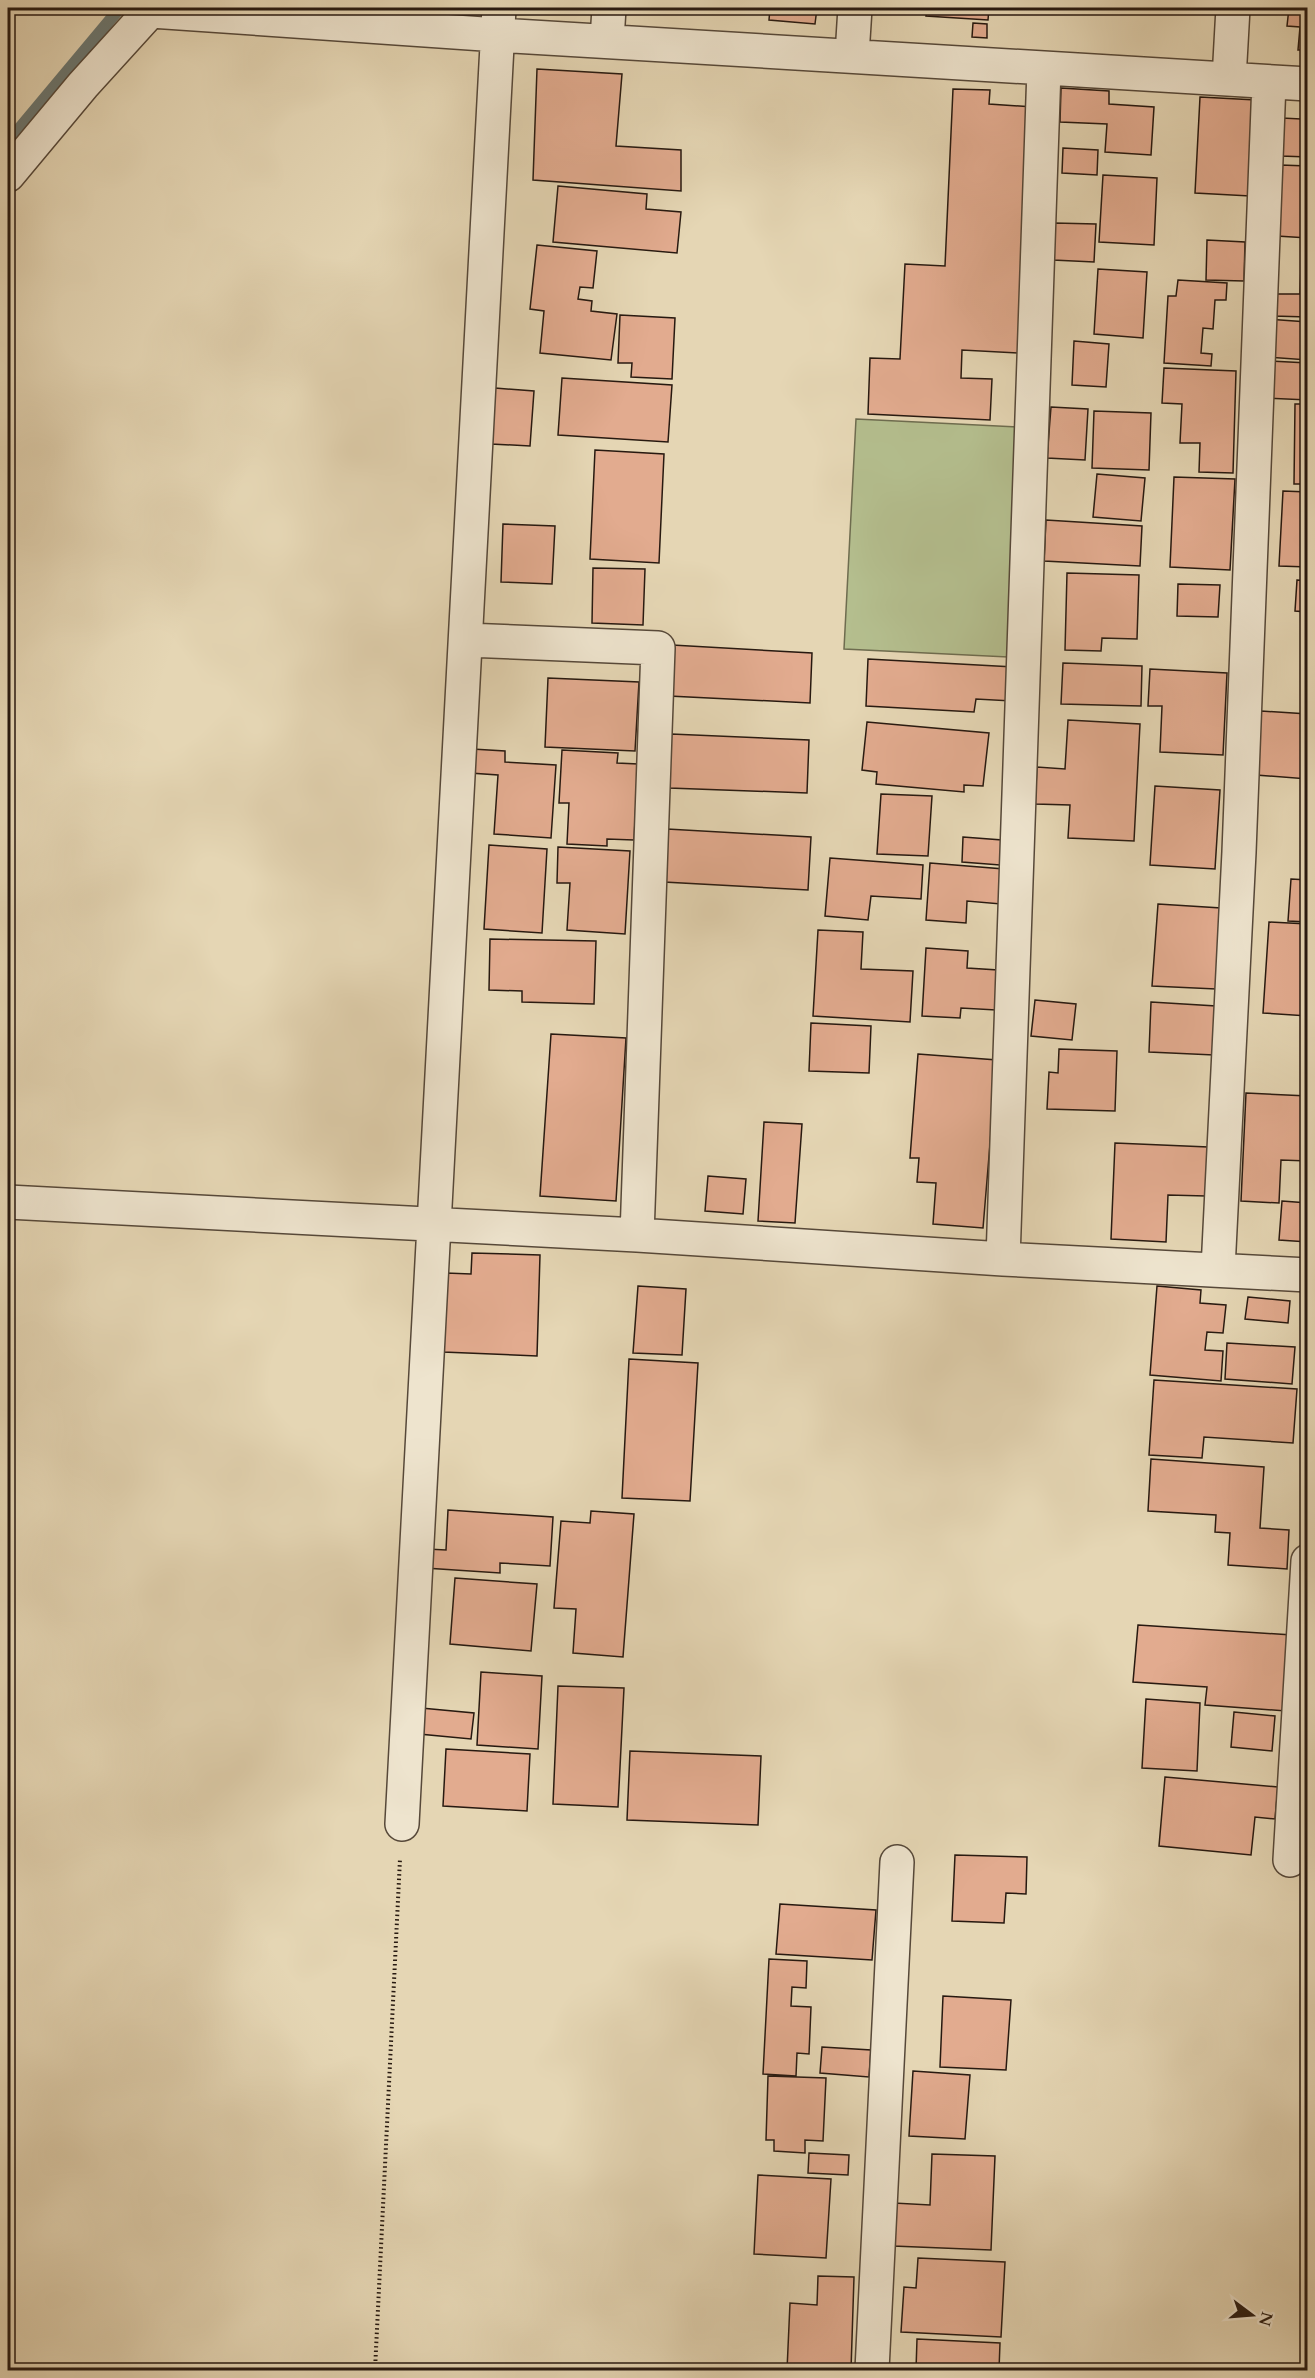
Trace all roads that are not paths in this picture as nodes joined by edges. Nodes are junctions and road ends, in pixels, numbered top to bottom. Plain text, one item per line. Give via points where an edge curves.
1 (609, 8) edge
2 (855, 8) edge
3 (1233, 8) edge
4 (152, 9) edge
5 (499, 21) edge
6 (607, 40) junction
7 (852, 55) junction
8 (1044, 69) junction
9 (1229, 79) junction
10 (1269, 82) junction
11 (1308, 84) edge
12 (8, 175) edge
13 (466, 640) junction
14 (8, 1202) edge
15 (435, 1224) junction
16 (638, 1235) junction
17 (1003, 1259) junction
18 (1218, 1269) junction
19 (1308, 1275) edge
20 (1308, 1561) edge
21 (402, 1824) road end
22 (1290, 1860) dead end
23 (897, 1862) dead end
24 (872, 2370) edge

1 - 6 street
2 - 7 street
3 - 9 street
4 - 5 street
4 - 12 street
5 - 6 street
5 - 13 street
6 - 7 street
7 - 8 street
8 - 9 street
8 - 17 street
9 - 10 street
10 - 11 street
10 - 18 street via 1239,852
13 - 15 street
13 - 16 street via 658,648
14 - 15 street
15 - 16 street
15 - 21 street
16 - 17 street
17 - 18 street
18 - 19 street
20 - 22 street
23 - 24 street

